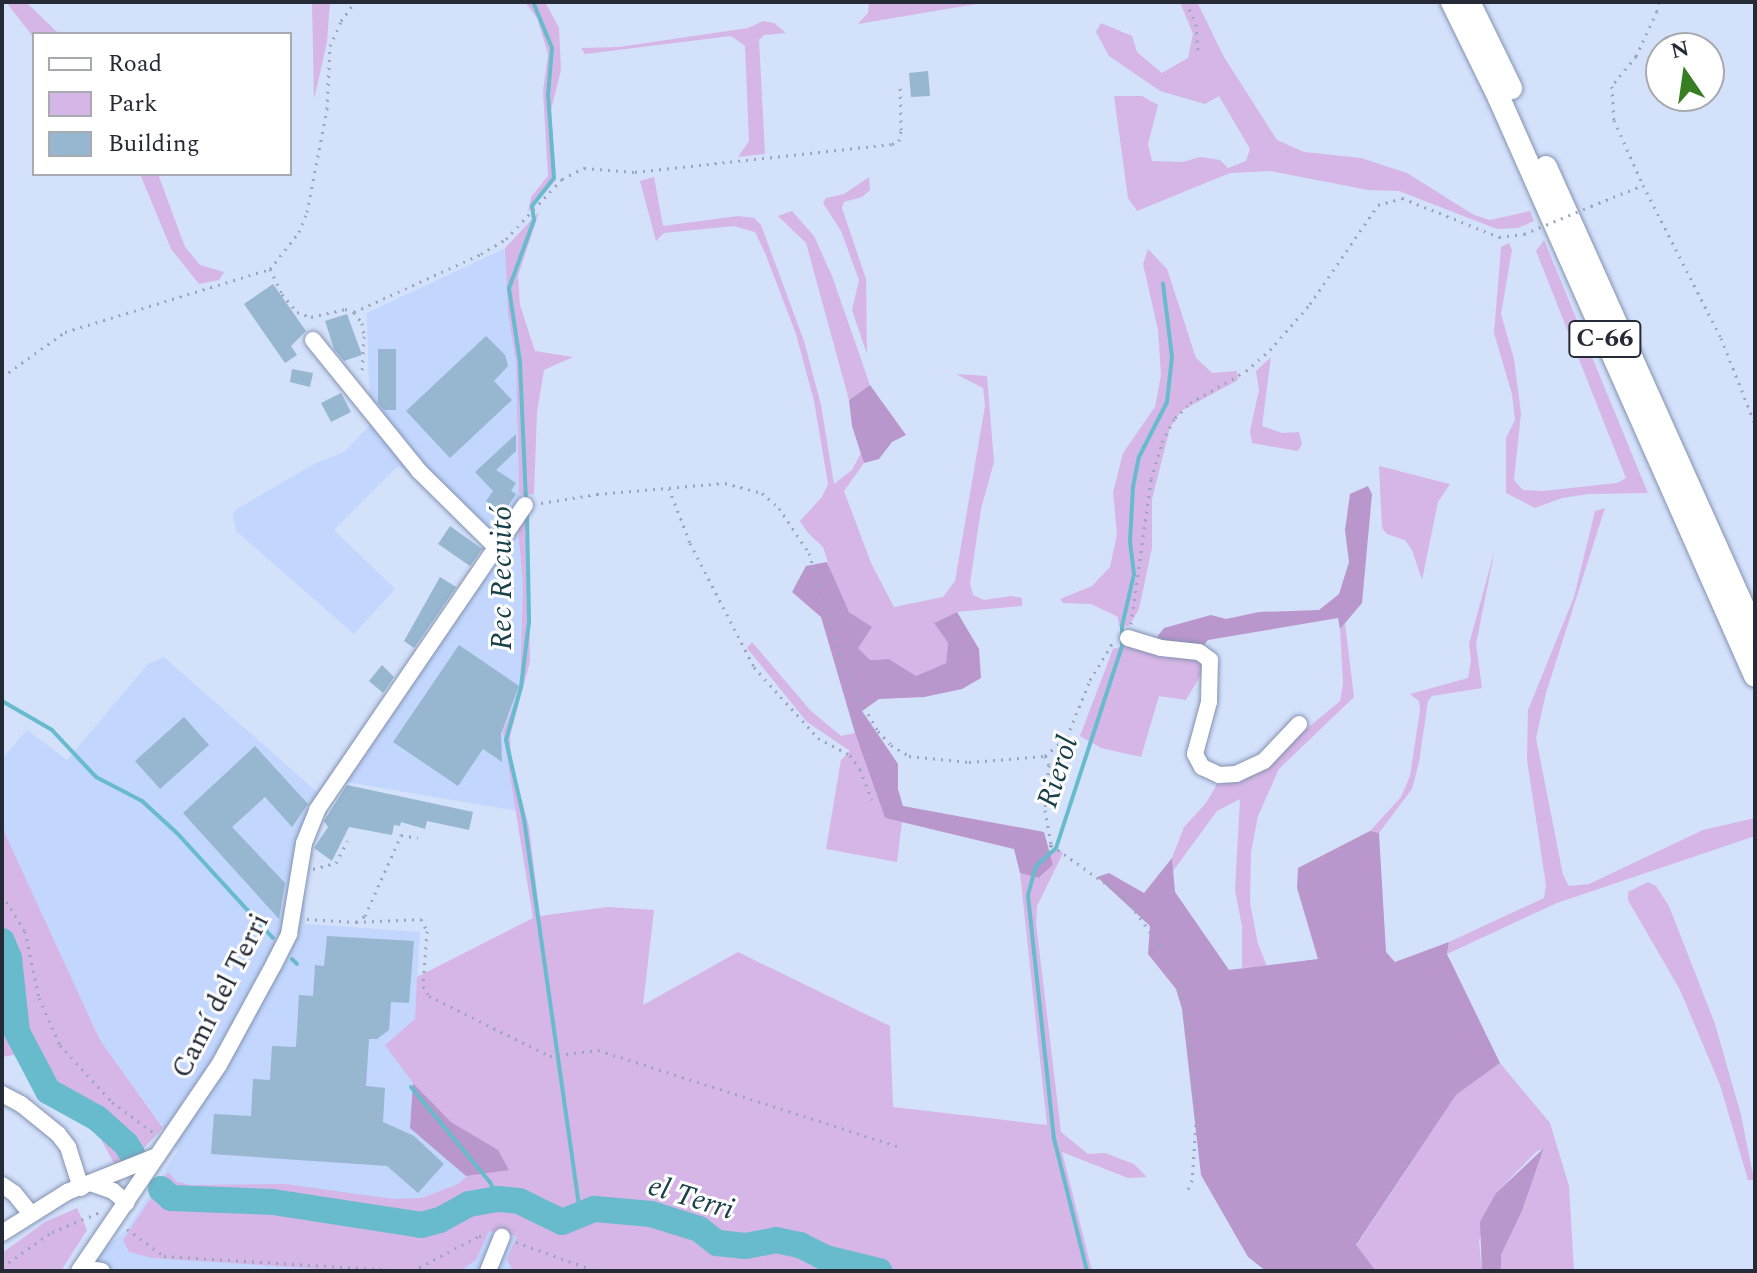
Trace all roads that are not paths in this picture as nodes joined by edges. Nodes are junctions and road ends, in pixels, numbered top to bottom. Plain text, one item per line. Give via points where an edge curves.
1 (1452, 2) edge
2 (1469, 2) edge
3 (313, 340) dead end
4 (525, 505) road end
5 (496, 547) junction
6 (1755, 633) edge
7 (1128, 638) road end
8 (1755, 676) edge
9 (1299, 724) dead end
10 (2, 1094) edge
11 (165, 1148) junction
12 (2, 1185) edge
13 (87, 1186) junction
14 (127, 1203) junction
15 (30, 1213) junction
16 (2, 1233) edge
17 (502, 1237) dead end
18 (80, 1270) edge
19 (102, 1271) edge
20 (488, 1271) edge

1 - 8 highway, C-66
2 - 6 highway, C-66
3 - 5 street via 419,471
4 - 5 street, Camí del Terri
5 - 11 street, Camí del Terri via 335,780 304,843 289,934 245,1020
7 - 9 street via 1199,652 1210,660 1209,702 1195,754 1202,767 1219,775 1236,774 1264,761
10 - 13 street via 58,1134
11 - 13 street
11 - 14 street, Camí del Terri
12 - 15 street
13 - 14 street via 113,1191
13 - 15 street
14 - 18 street, Camí del Terri via 121,1225
15 - 16 street
17 - 20 street
18 - 19 street

